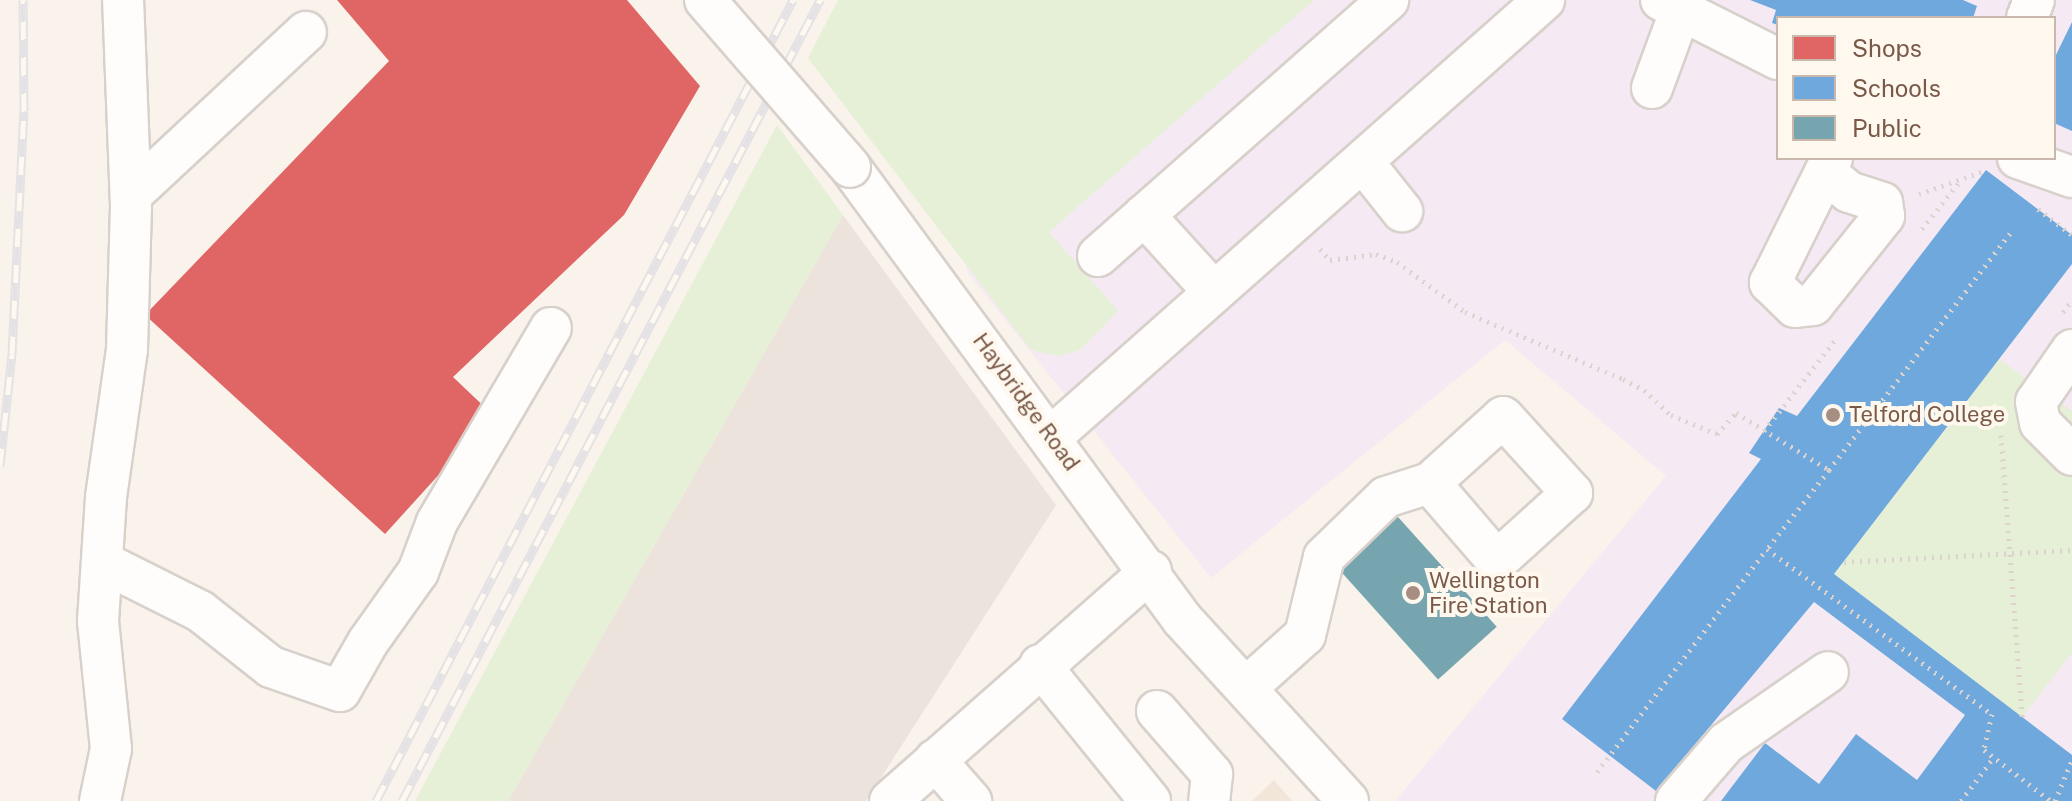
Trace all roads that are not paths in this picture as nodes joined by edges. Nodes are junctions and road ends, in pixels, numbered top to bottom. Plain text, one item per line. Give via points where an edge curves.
1 (123, 0) edge
2 (705, 0) edge
3 (1388, 0) edge
4 (1544, 0) edge
5 (1671, 5) edge
6 (306, 32) dead end
7 (1776, 58) edge
8 (1652, 88) dead end
9 (1363, 162) junction
10 (2002, 164) edge
11 (1828, 165) edge
12 (2072, 177) edge
13 (131, 195) junction
14 (1402, 211) dead end
15 (1144, 215) junction
16 (1098, 256) dead end
17 (1214, 292) junction
18 (551, 328) dead end
19 (2063, 336) edge
20 (1051, 437) junction
21 (2072, 455) edge
22 (1430, 483) dead end
23 (102, 562) junction
24 (1154, 574) junction
25 (1040, 665) junction
26 (1828, 672) dead end
27 (1244, 683) junction
28 (1157, 711) dead end
29 (935, 760) junction
30 (100, 801) edge
31 (890, 801) edge
32 (971, 801) edge
33 (1150, 801) edge
34 (1209, 801) edge
35 (1348, 801) edge
36 (1676, 801) edge

1 - 13 street
2 - 20 street, Haybridge Road, bridge via 850,167
3 - 15 street
4 - 9 street
5 - 7 street
5 - 8 street
6 - 13 street
9 - 14 street
9 - 17 street
10 - 12 street
11 - 11 street via 1849,192 1882,203 1884,216 1813,305 1795,307 1770,283
13 - 23 street via 127,349
15 - 16 street
15 - 17 street
17 - 20 street
18 - 23 street via 437,522 418,572 340,691 271,667 200,611
19 - 21 street via 2036,402 2040,423
20 - 24 street, Haybridge Road
22 - 27 street via 1386,497 1324,557 1305,635
23 - 30 street via 98,621 111,749
24 - 25 street
24 - 27 street, Haybridge Road via 1182,619
25 - 29 street
25 - 33 street
26 - 36 street via 1726,743
27 - 35 street, Haybridge Road
28 - 34 street via 1212,774
29 - 31 street
29 - 32 street

